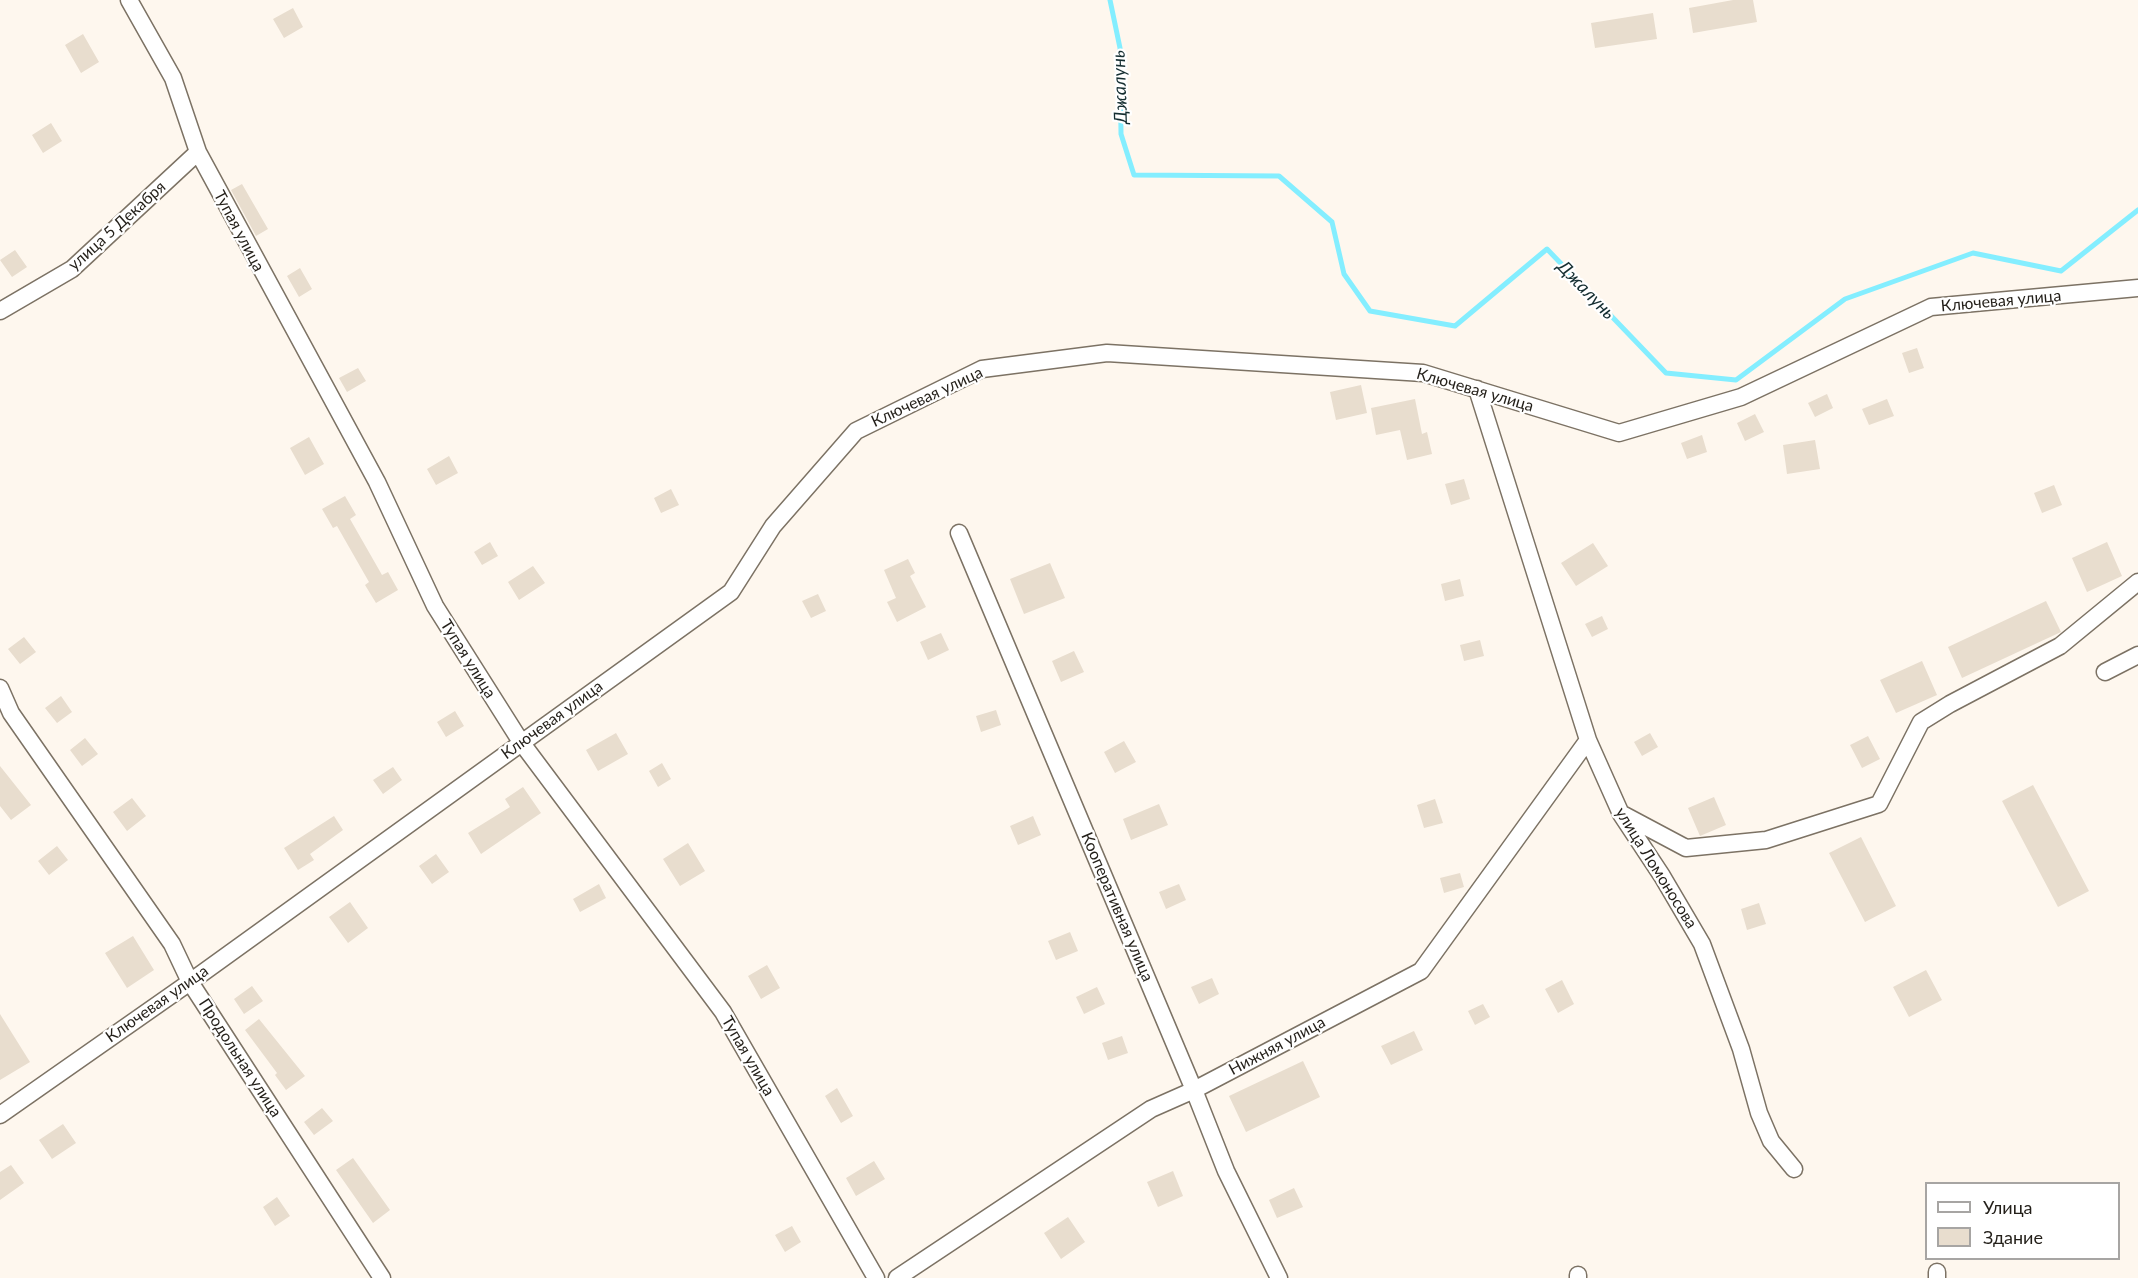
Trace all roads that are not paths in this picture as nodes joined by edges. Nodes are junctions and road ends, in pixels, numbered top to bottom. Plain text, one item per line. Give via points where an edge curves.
1 (129, 0) edge
2 (198, 152) junction
3 (2138, 288) edge
4 (0, 311) edge
5 (1477, 389) junction
6 (959, 533) dead end
7 (2138, 582) edge
8 (2138, 655) edge
9 (2105, 672) dead end
10 (0, 688) edge
11 (1588, 740) junction
12 (521, 742) junction
13 (1621, 814) junction
14 (190, 982) junction
15 (1194, 1090) junction
16 (0, 1115) edge
17 (1794, 1169) dead end
18 (382, 1278) edge
19 (876, 1278) edge
20 (897, 1278) edge
21 (1279, 1278) edge

1 - 2 street, Тупая улица via 173,78
2 - 4 street, улица 5 Декабря via 72,269
2 - 12 street, Тупая улица via 377,482 435,606
3 - 5 street, Ключевая улица via 1931,307 1742,397 1620,433
5 - 11 street, улица Ломоносова
5 - 12 street, Ключевая улица via 1423,373 1107,353 982,369 856,431 773,526 731,592
6 - 15 street, Кооперативная улица
7 - 13 street via 2060,646 1921,722 1879,804 1766,840 1686,848
8 - 9 street
10 - 14 street, Продольная улица via 11,712 172,944
11 - 13 street, улица Ломоносова
11 - 15 street, Нижняя улица via 1420,971
12 - 14 street, Ключевая улица
12 - 19 street, Тупая улица via 723,1012
13 - 17 street, улица Ломоносова via 1702,944 1741,1049 1759,1113 1771,1141
14 - 16 street, Ключевая улица
14 - 18 street, Продольная улица
15 - 20 street, Нижняя улица via 1151,1109
15 - 21 street, Кооперативная улица via 1226,1172

